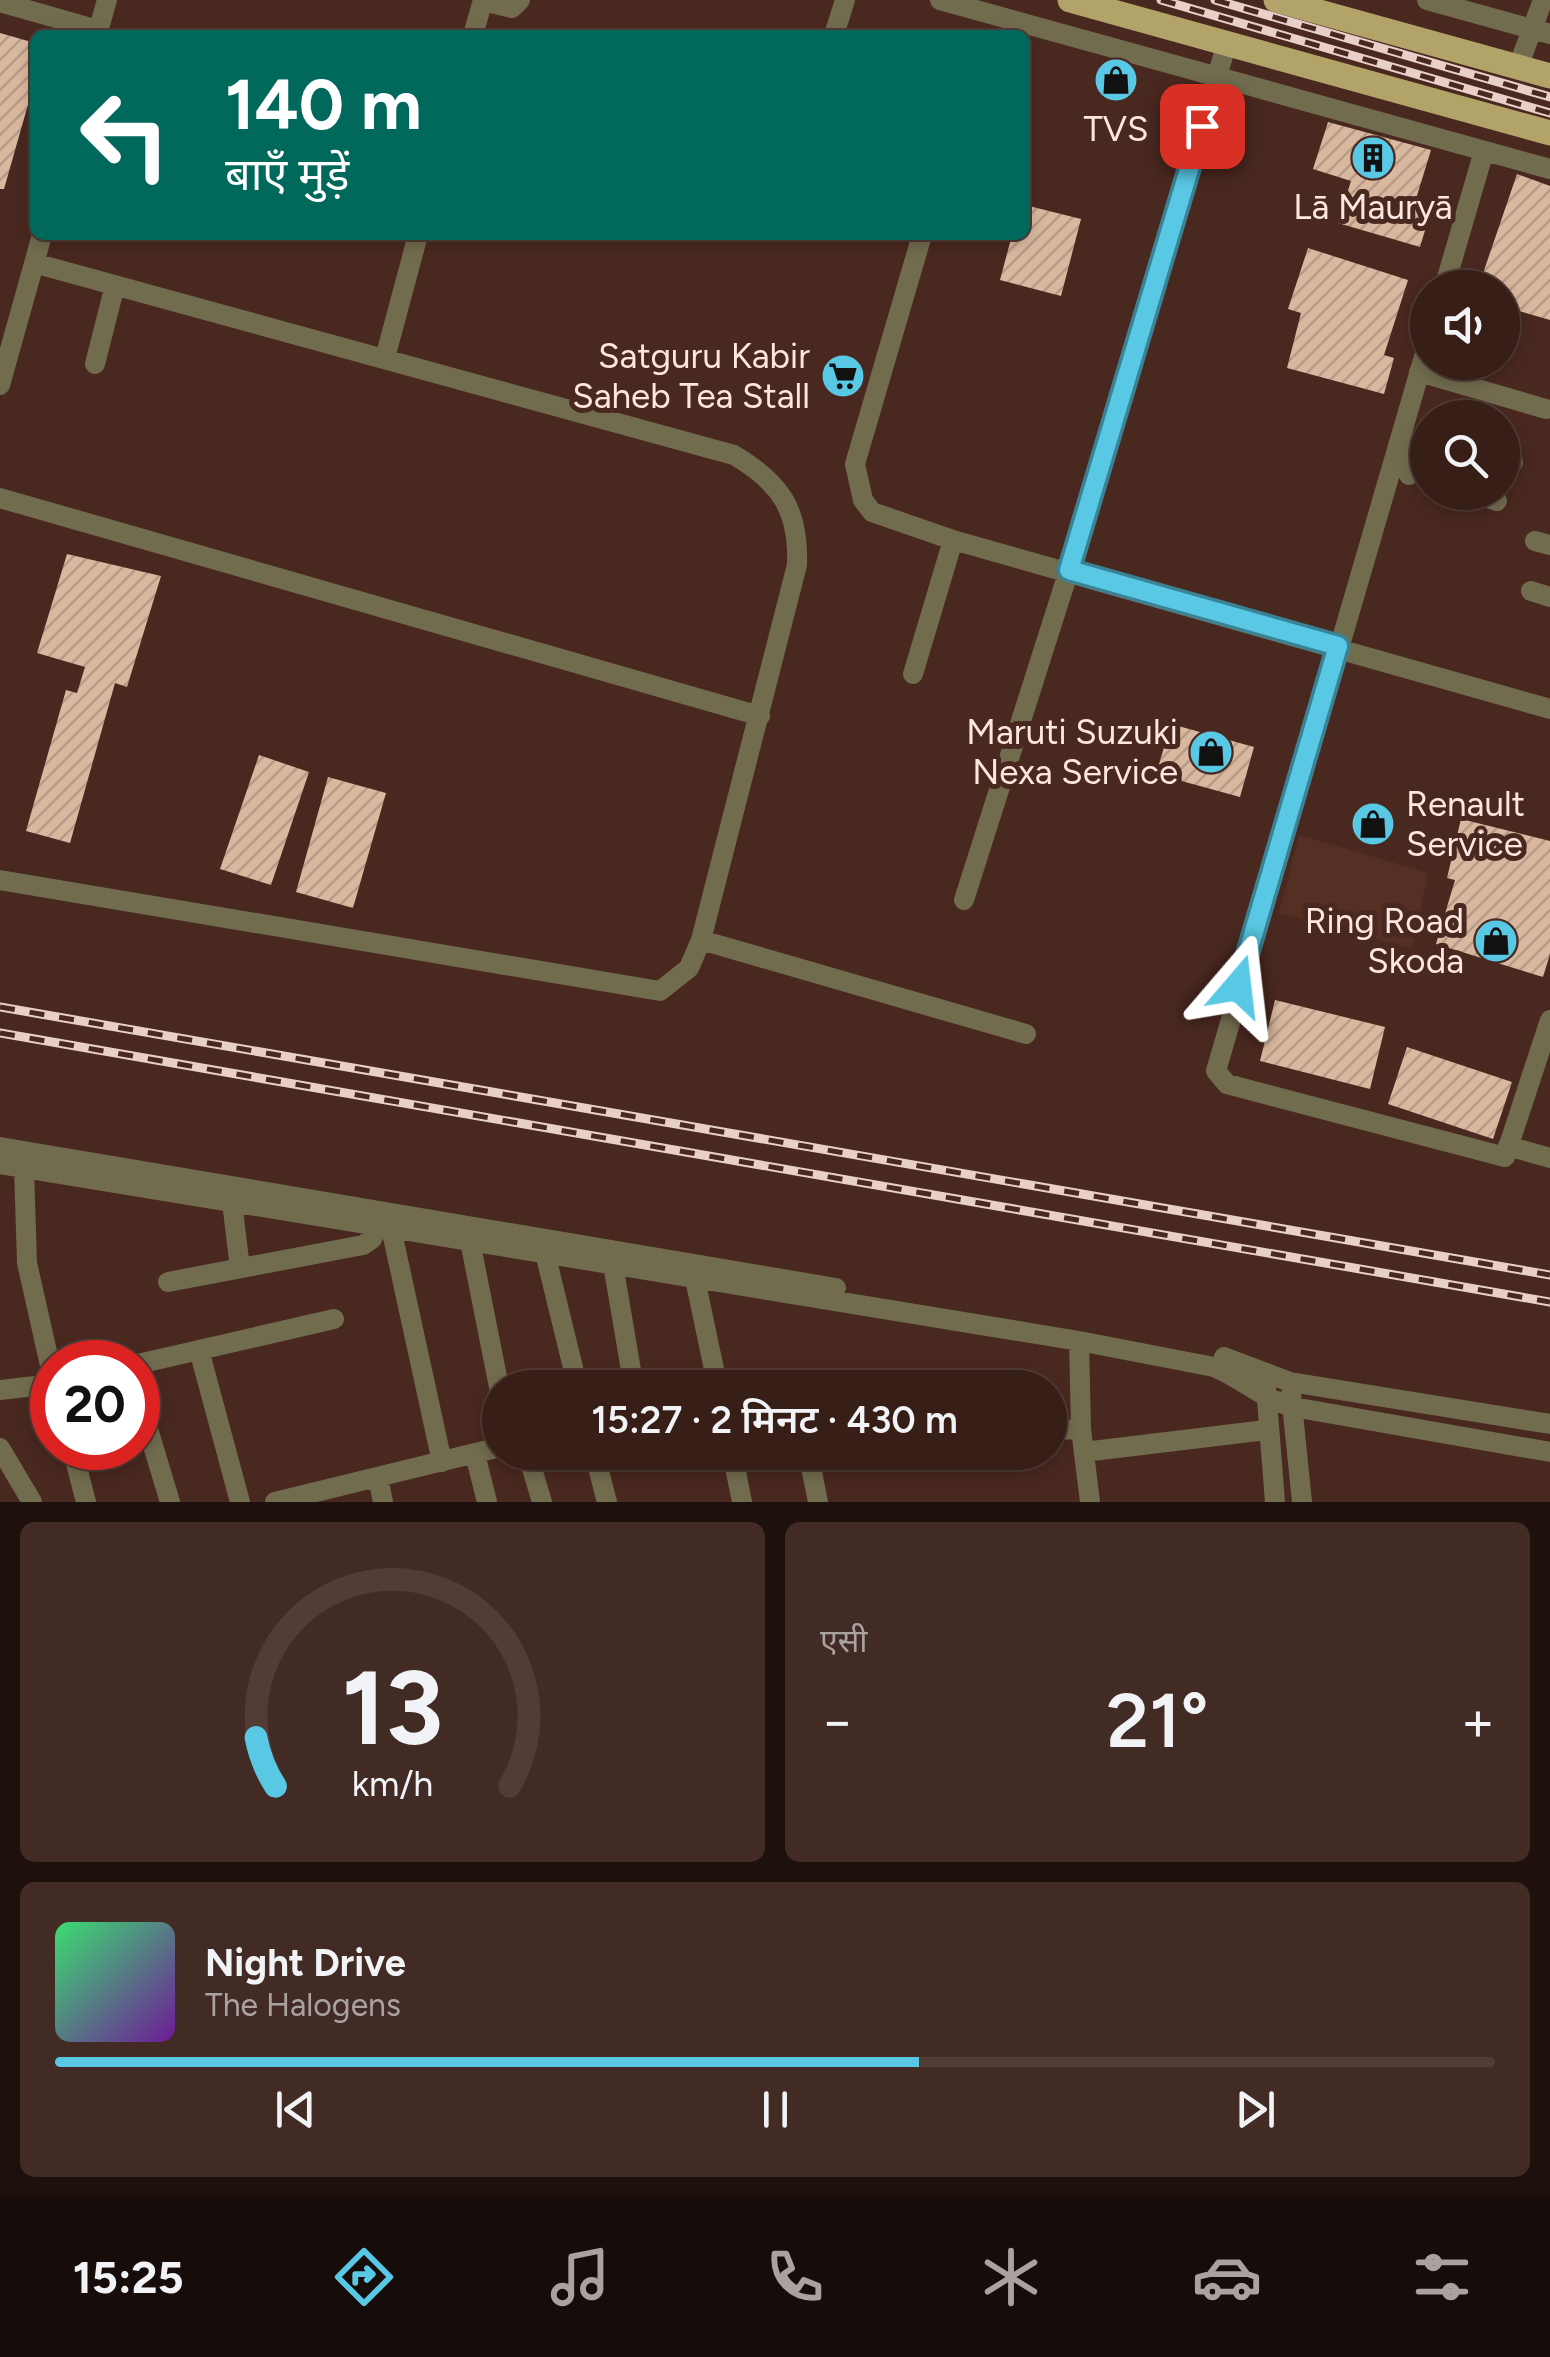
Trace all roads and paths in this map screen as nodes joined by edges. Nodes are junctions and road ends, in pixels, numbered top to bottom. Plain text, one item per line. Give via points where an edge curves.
1 (107, 0) edge
2 (483, 0) edge
3 (520, 0) edge
4 (845, 0) edge
5 (940, 0) edge
6 (1070, 0) edge
7 (1276, 0) edge
8 (1429, 0) edge
9 (1543, 0) edge
10 (0, 2) edge
11 (1472, 6) edge
12 (990, 14) junction
13 (89, 30) edge
14 (99, 30) edge
15 (475, 30) edge
16 (836, 30) edge
17 (985, 30) edge
18 (1541, 31) edge
19 (1420, 40) junction
20 (1227, 43) junction
21 (1518, 68) junction
22 (1550, 76) edge
23 (1217, 77) junction
24 (1550, 132) edge
25 (1484, 151) junction
26 (1550, 170) edge
27 (41, 240) edge
28 (417, 240) edge
29 (921, 240) edge
30 (34, 263) junction
31 (1449, 270) edge
32 (115, 285) junction
33 (385, 358) junction
34 (95, 364) dead end
35 (1446, 380) edge
36 (0, 385) edge
37 (1546, 409) dead end
38 (1409, 475) edge
39 (0, 498) edge
40 (954, 540) junction
41 (1069, 570) junction
42 (1338, 646) junction
43 (913, 674) dead end
44 (1550, 710) edge
45 (760, 716) junction
46 (0, 880) edge
47 (964, 900) dead end
48 (701, 940) junction
49 (1550, 1020) edge
50 (1026, 1034) dead end
51 (1508, 1146) junction
52 (0, 1147) edge
53 (1550, 1158) edge
54 (0, 1164) edge
55 (24, 1168) junction
56 (232, 1202) junction
57 (384, 1227) junction
58 (470, 1241) junction
59 (545, 1253) junction
60 (613, 1264) junction
61 (240, 1268) junction
62 (695, 1279) junction
63 (168, 1282) dead end
64 (334, 1319) dead end
65 (44, 1340) edge
66 (1079, 1341) junction
67 (199, 1350) junction
68 (160, 1359) edge
69 (496, 1370) edge
70 (574, 1370) edge
71 (631, 1370) edge
72 (714, 1370) edge
73 (1266, 1375) junction
74 (1290, 1382) junction
75 (30, 1387) edge
76 (0, 1390) edge
77 (1265, 1400) junction
78 (1293, 1408) junction
79 (1550, 1424) edge
80 (1067, 1429) edge
81 (1081, 1429) junction
82 (1266, 1430) junction
83 (0, 1448) edge
84 (482, 1452) edge
85 (1084, 1452) junction
86 (1550, 1452) edge
87 (475, 1454) junction
88 (442, 1462) junction
89 (160, 1469) edge
90 (78, 1470) edge
91 (532, 1470) edge
92 (599, 1470) edge
93 (736, 1470) edge
94 (812, 1470) edge
95 (378, 1477) junction
96 (32, 1502) edge
97 (86, 1502) edge
98 (170, 1502) edge
99 (240, 1502) edge
100 (274, 1502) edge
101 (383, 1502) edge
102 (487, 1502) edge
103 (542, 1502) edge
104 (607, 1502) edge
105 (742, 1502) edge
106 (818, 1502) edge
107 (1090, 1502) edge
108 (1275, 1502) edge
109 (1302, 1502) edge

1 - 14 street
2 - 3 street via 512,8
2 - 15 street
4 - 16 street
5 - 12 street
6 - 20 main road
7 - 19 main road
8 - 11 street
8 - 19 street
9 - 18 street
10 - 13 street
11 - 18 street
12 - 17 street
12 - 23 street
18 - 21 street
19 - 21 main road
20 - 23 street
20 - 24 main road
21 - 22 main road
23 - 25 street
23 - 41 street
25 - 26 street
25 - 31 street
27 - 30 street
28 - 33 street
29 - 40 street via 854,464 872,512
30 - 32 street
30 - 36 street
32 - 33 street
32 - 34 street
33 - 45 street via 734,455 784,492 798,536 797,566
35 - 37 street
38 - 42 street
39 - 45 street
40 - 41 street
40 - 43 street
41 - 42 street
41 - 47 street
42 - 44 street
42 - 51 street via 1216,1072 1228,1084 1505,1157
45 - 48 street
46 - 48 street via 644,991 676,982
48 - 50 street
49 - 51 street
51 - 53 street
52 - 73 street via 1221,1356
54 - 55 street
55 - 56 street
55 - 65 street via 29,1280
56 - 57 street
56 - 61 street
57 - 58 street
57 - 61 street via 364,1245
57 - 88 street
58 - 59 street
58 - 69 street
59 - 60 street
59 - 70 street
60 - 62 street
60 - 71 street
61 - 63 street
62 - 66 street
62 - 72 street
64 - 67 street
66 - 77 street via 1214,1366
66 - 81 street
67 - 68 street
67 - 99 street
73 - 74 street
73 - 77 street
74 - 78 street
74 - 79 street
75 - 76 street
77 - 78 street
77 - 82 street
78 - 86 street
78 - 109 street
80 - 81 street
81 - 85 street
82 - 85 street
82 - 108 street
83 - 96 street
84 - 87 street
85 - 107 street
87 - 88 street
87 - 102 street
88 - 95 street
89 - 98 street
90 - 97 street
91 - 103 street
92 - 104 street
93 - 105 street
94 - 106 street
95 - 100 street
95 - 101 street

